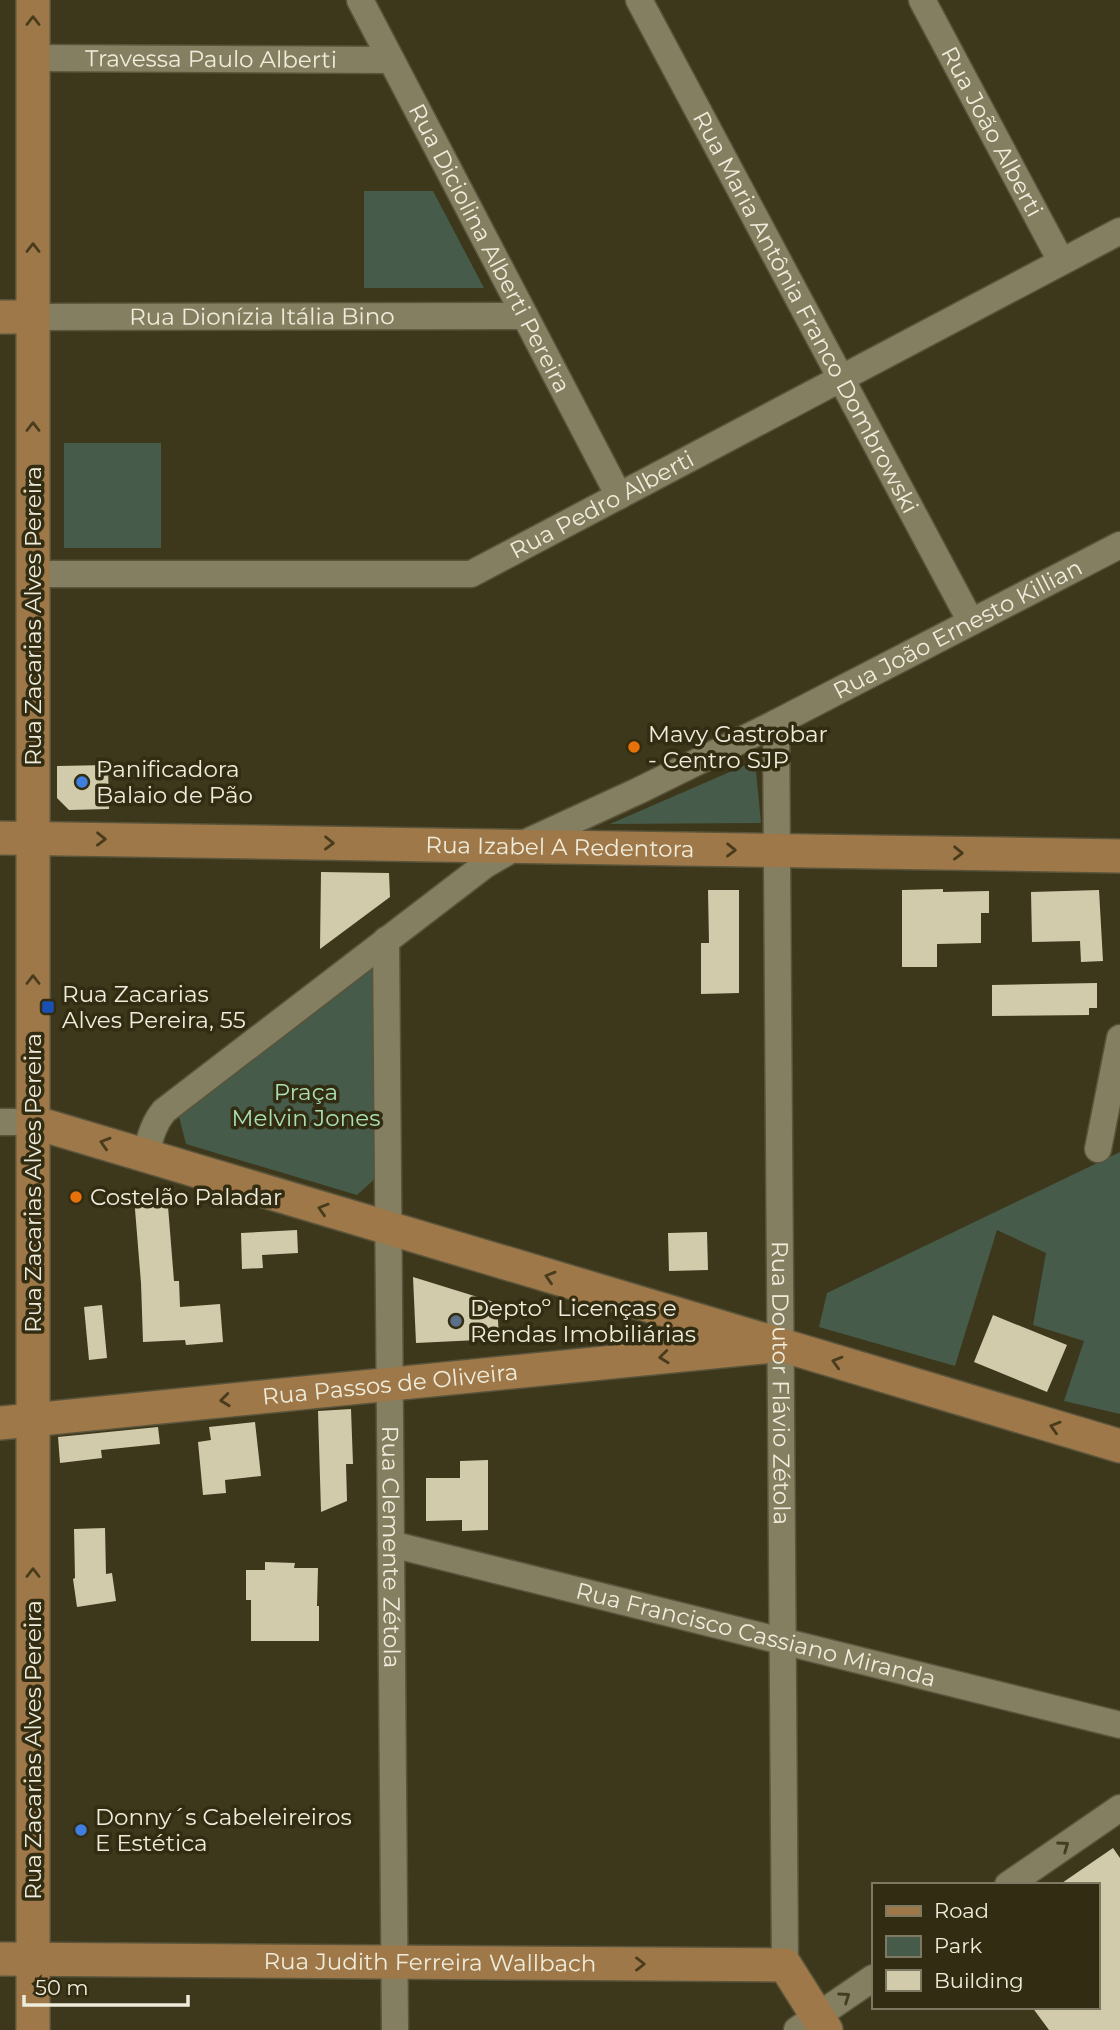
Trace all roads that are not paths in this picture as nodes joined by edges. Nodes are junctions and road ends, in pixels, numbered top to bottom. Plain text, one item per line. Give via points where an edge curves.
1 (33, 0) edge
2 (360, 0) edge
3 (639, 0) edge
4 (922, 0) edge
5 (33, 58) junction
6 (391, 60) junction
7 (1120, 231) edge
8 (1061, 261) junction
9 (525, 316) junction
10 (0, 317) edge
11 (33, 317) junction
12 (841, 378) junction
13 (619, 496) junction
14 (1120, 545) edge
15 (33, 574) junction
16 (971, 622) junction
17 (776, 723) junction
18 (0, 838) edge
19 (33, 838) junction
20 (516, 847) junction
21 (777, 850) junction
22 (1120, 856) edge
23 (386, 940) junction
24 (1120, 1038) edge
25 (1113, 1109) edge
26 (0, 1122) edge
27 (33, 1122) junction
28 (1098, 1149) dead end
29 (145, 1156) junction
30 (388, 1228) junction
31 (780, 1345) junction
32 (390, 1384) junction
33 (34, 1419) junction
34 (0, 1423) edge
35 (1120, 1446) edge
36 (391, 1544) junction
37 (782, 1641) junction
38 (1120, 1725) edge
39 (1120, 1808) edge
40 (1011, 1883) edge
41 (0, 1959) edge
42 (33, 1959) junction
43 (394, 1963) junction
44 (785, 1965) junction
45 (872, 1979) edge
46 (813, 2025) edge
47 (33, 2030) edge
48 (395, 2030) edge

5 -> 1 main road, Rua Zacarias Alves Pereira
2 - 6 street, Rua Diciolina Alberti Pereira
3 - 12 street, Rua Maria Antônia Franco Dombrowski
4 - 8 street, Rua João Alberti
5 - 6 street, Travessa Paulo Alberti
11 -> 5 main road, Rua Zacarias Alves Pereira
6 - 9 street, Rua Diciolina Alberti Pereira
7 - 8 street, Rua Pedro Alberti
8 - 12 street, Rua Pedro Alberti
9 - 11 street, Rua Dionízia Itália Bino
9 - 13 street, Rua Diciolina Alberti Pereira
10 - 11 main road, Rua Dionízia Itália Bino
15 -> 11 main road, Rua Zacarias Alves Pereira
12 - 13 street, Rua Pedro Alberti
12 - 16 street, Rua Maria Antônia Franco Dombrowski
13 - 15 street, Rua Pedro Alberti via 471,574
14 - 16 street, Rua João Ernesto Killian
15 - 19 main road, Rua Zacarias Alves Pereira
16 - 17 street, Rua João Ernesto Killian
17 - 20 street, Rua João Ernesto Killian
17 - 21 street, Rua Doutor Flávio Zétola
18 - 19 main road, Rua Izabel A Redentora
19 -> 20 main road, Rua Izabel A Redentora
27 -> 19 main road, Rua Zacarias Alves Pereira
20 -> 21 main road, Rua Izabel A Redentora
20 - 23 street, Rua João Ernesto Killian
21 -> 22 main road, Rua Izabel A Redentora
21 - 31 street, Rua Doutor Flávio Zétola
23 - 29 street, Rua João Ernesto Killian via 164,1111 152,1130
23 - 30 street, Rua Clemente Zétola
24 - 25 street
25 - 28 street
26 - 27 street
29 -> 27 main road
27 - 33 main road, Rua Zacarias Alves Pereira
30 -> 29 main road
31 -> 30 main road
30 - 32 street, Rua Clemente Zétola
31 -> 32 main road, Rua Passos de Oliveira
35 -> 31 main road
31 - 37 street, Rua Doutor Flávio Zétola
32 -> 33 main road, Rua Passos de Oliveira
32 - 36 street, Rua Clemente Zétola
33 - 34 main road, Rua Passos de Oliveira
42 -> 33 main road, Rua Zacarias Alves Pereira
36 - 37 street, Rua Francisco Cassiano Miranda
36 - 43 street, Rua Clemente Zétola
37 - 38 street, Rua Francisco Cassiano Miranda
37 - 44 street, Rua Doutor Flávio Zétola
40 -> 39 street
41 - 42 main road, Rua Judith Ferreira Wallbach
42 - 43 main road, Rua Judith Ferreira Wallbach
42 - 47 main road, Rua Zacarias Alves Pereira
43 -> 44 main road, Rua Judith Ferreira Wallbach
43 - 48 street, Rua Clemente Zétola
44 - 46 main road
46 -> 45 street

